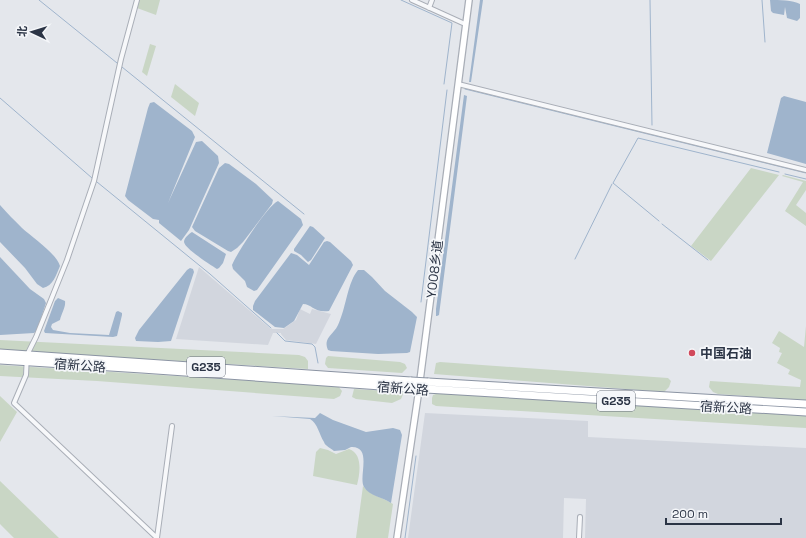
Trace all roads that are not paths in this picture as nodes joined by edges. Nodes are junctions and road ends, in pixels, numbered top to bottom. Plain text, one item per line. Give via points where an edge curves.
1 (137, 0) edge
2 (412, 0) edge
3 (432, 0) edge
4 (468, 0) edge
5 (429, 8) junction
6 (465, 24) junction
7 (458, 84) junction
8 (806, 170) edge
9 (0, 354) edge
10 (27, 358) junction
11 (0, 360) edge
12 (427, 386) junction
13 (806, 404) edge
14 (806, 412) edge
15 (172, 426) dead end
16 (580, 517) dead end
17 (157, 538) edge
18 (397, 538) edge
19 (579, 538) edge

1 - 10 street via 94,181 67,260
2 - 5 street
3 - 5 street
4 - 6 street, Y008乡道
5 - 6 street
6 - 7 street, Y008乡道
7 - 8 street
7 - 18 street, Y008乡道
9 - 10 highway, 宿新公路 / G235
10 - 11 highway, 宿新公路
10 - 12 highway, 宿新公路 / G235, bridge
10 - 17 street via 26,375 14,403
12 - 13 highway, 宿新公路 / G235
12 - 14 highway, 宿新公路 / G235
15 - 17 street
16 - 19 street

